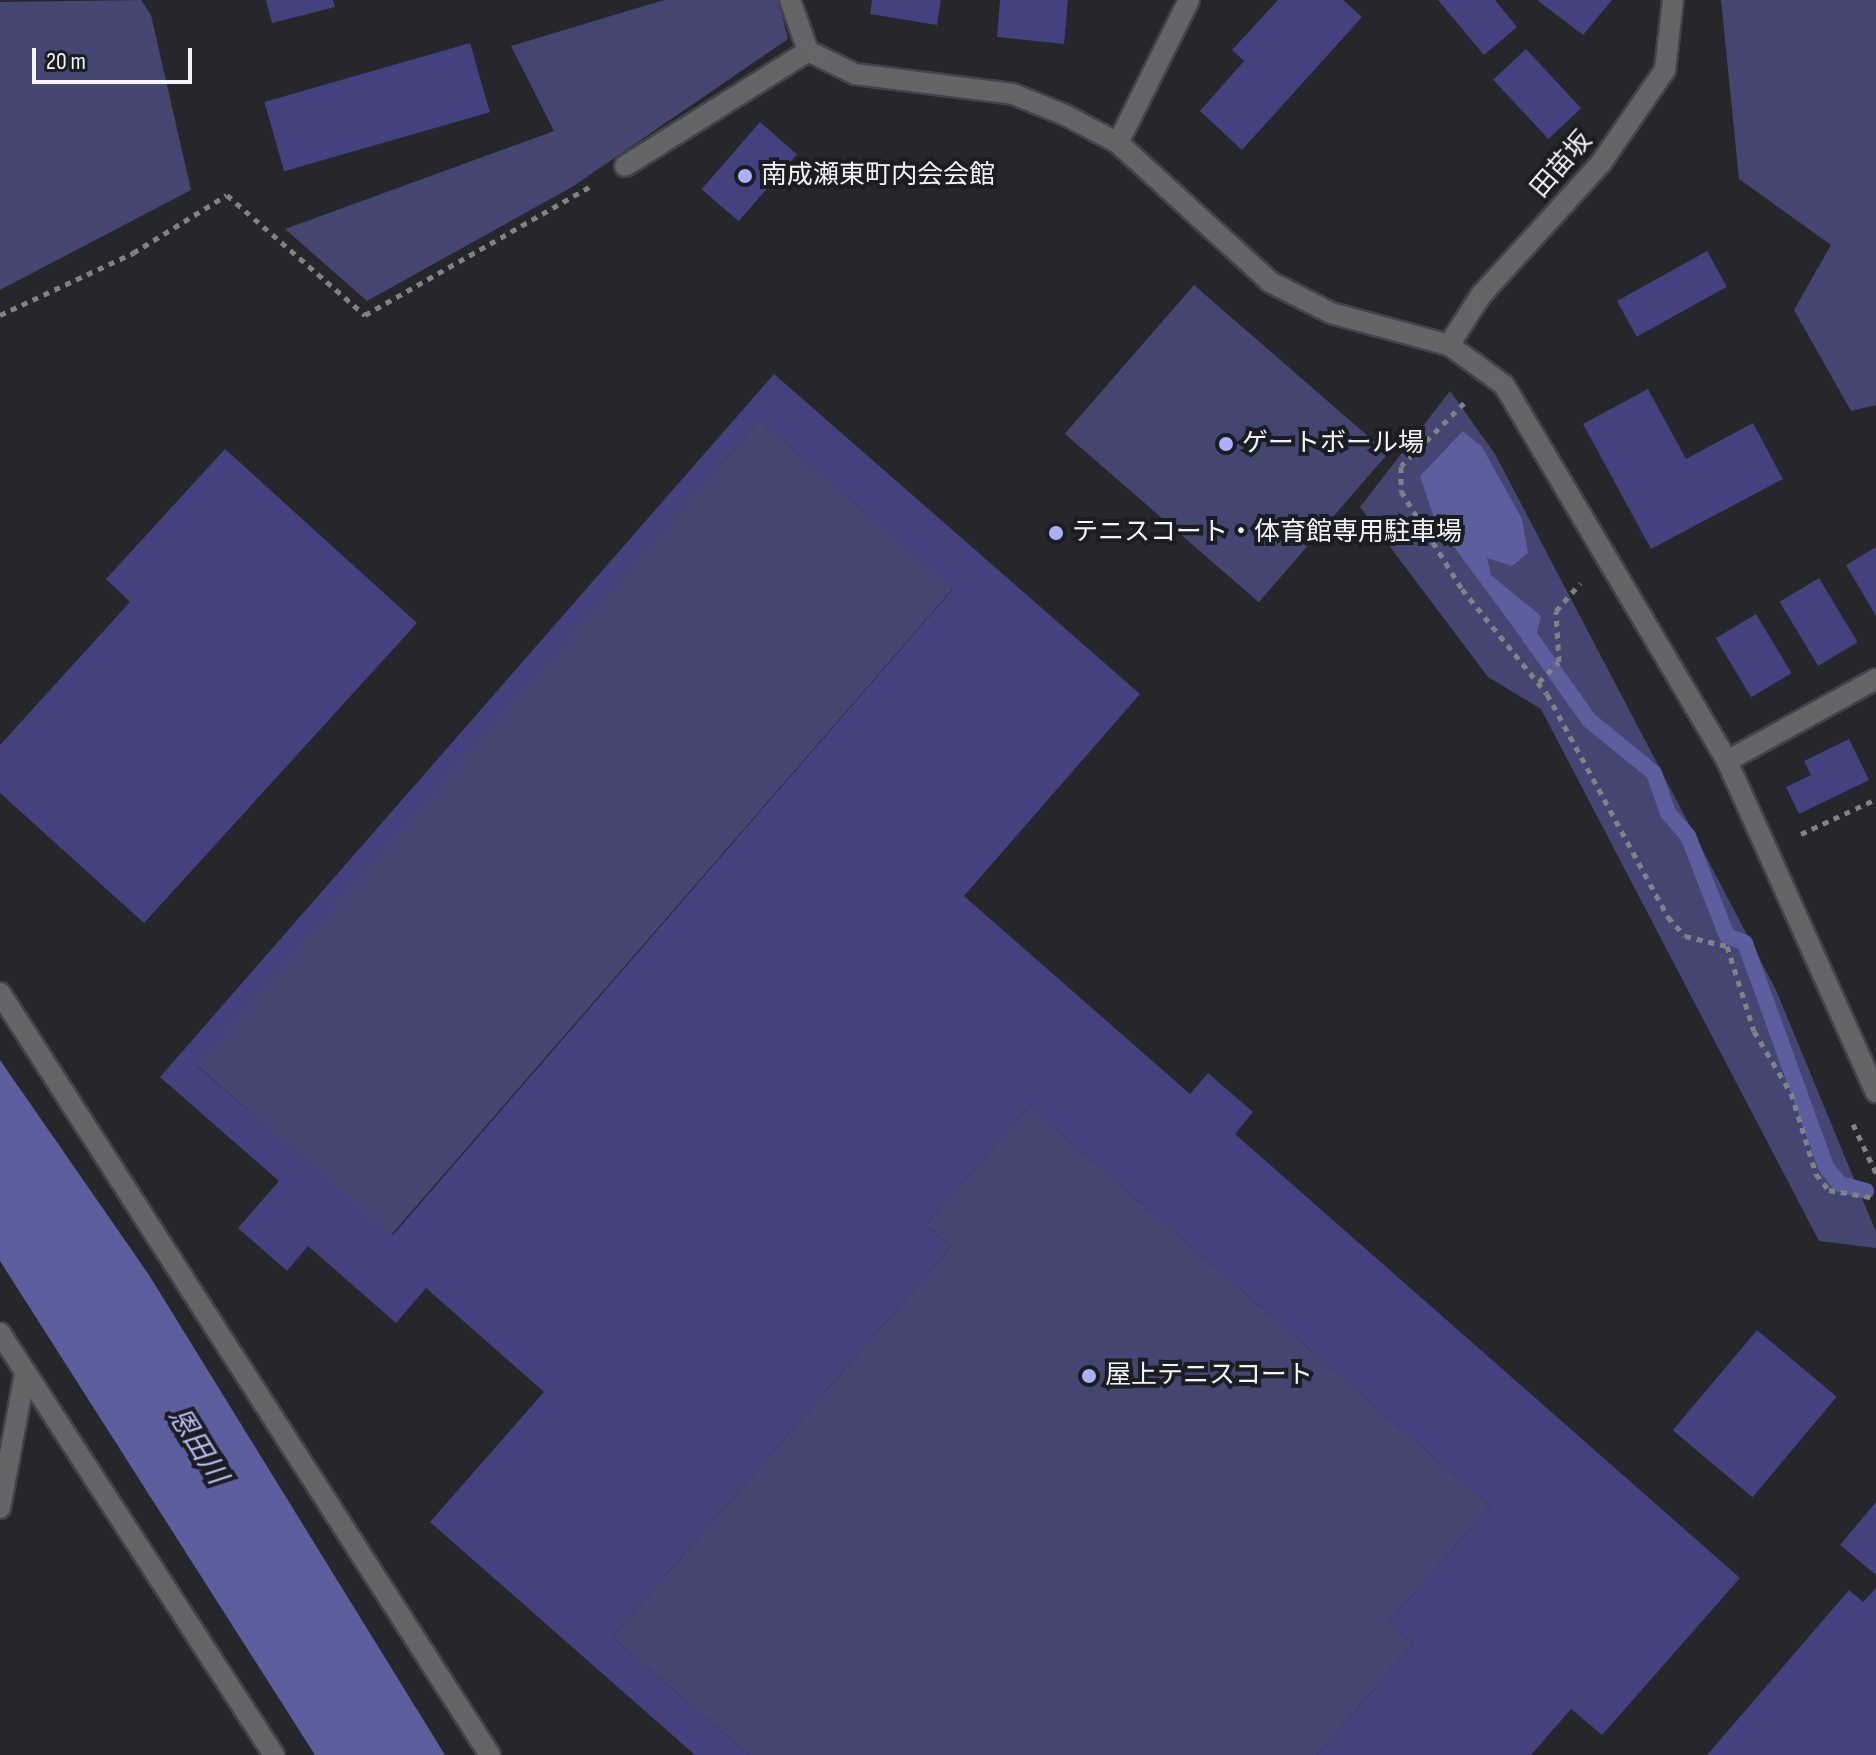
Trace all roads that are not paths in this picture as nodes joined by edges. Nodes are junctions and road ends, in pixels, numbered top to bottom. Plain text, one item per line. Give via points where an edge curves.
1 (790, 0) edge
2 (1189, 0) edge
3 (1673, 0) edge
4 (808, 51) junction
5 (1118, 143) junction
6 (625, 166) road end
7 (1449, 345) junction
8 (1876, 679) edge
9 (1727, 761) junction
10 (0, 993) edge
11 (1876, 1092) edge
12 (0, 1333) edge
13 (25, 1373) junction
14 (0, 1508) edge
15 (274, 1755) edge
16 (490, 1755) edge

1 - 4 street
2 - 5 street
3 - 7 street, 田苗坂 via 1665,70 1601,163 1481,295
4 - 5 street via 855,74 1013,94
4 - 6 street
5 - 7 street via 1270,282 1331,313
7 - 9 street via 1478,360 1527,415
8 - 9 street
9 - 11 street
10 - 16 street
12 - 13 street
13 - 14 street
13 - 15 street

